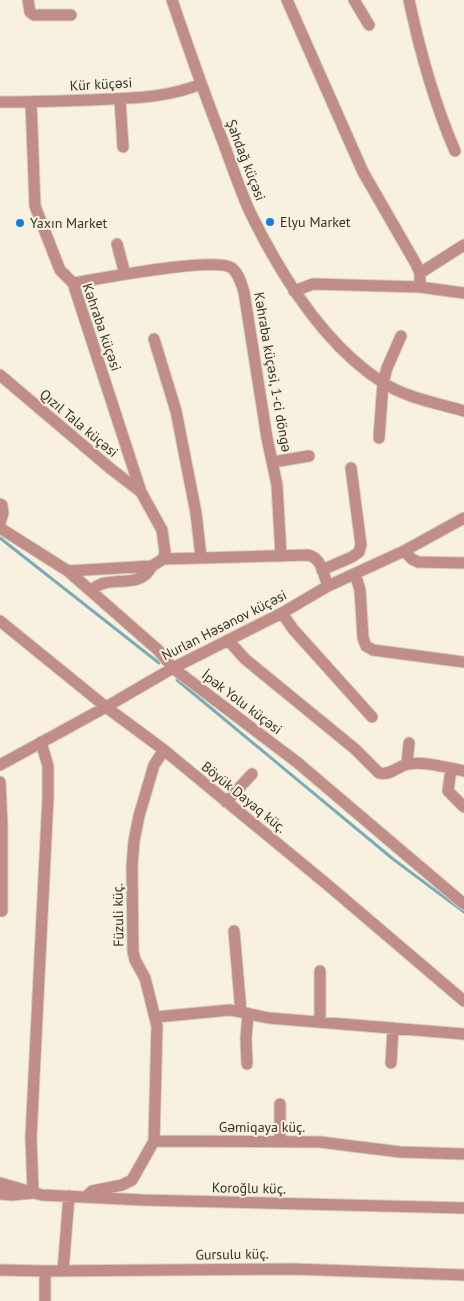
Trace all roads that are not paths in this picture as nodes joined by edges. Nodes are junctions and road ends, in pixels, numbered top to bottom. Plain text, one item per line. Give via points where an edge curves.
1 (28, 0) edge
2 (172, 0) edge
3 (286, 0) edge
4 (354, 0) edge
5 (408, 0) edge
6 (71, 15) dead end
7 (369, 25) dead end
8 (201, 84) junction
9 (120, 99) junction
10 (0, 102) edge
11 (31, 102) junction
12 (123, 147) dead end
13 (455, 151) dead end
14 (117, 244) dead end
15 (464, 245) edge
16 (420, 273) junction
17 (125, 274) junction
18 (73, 284) junction
19 (420, 288) junction
20 (294, 291) junction
21 (464, 293) edge
22 (401, 336) dead end
23 (154, 339) dead end
24 (0, 375) edge
25 (383, 383) junction
26 (464, 410) edge
27 (379, 438) dead end
28 (309, 456) dead end
29 (273, 462) junction
30 (351, 468) dead end
31 (141, 492) junction
32 (0, 504) edge
33 (464, 518) edge
34 (0, 523) edge
35 (0, 528) edge
36 (404, 551) junction
37 (281, 556) junction
38 (201, 558) junction
39 (163, 559) junction
40 (464, 563) edge
41 (152, 566) junction
42 (322, 570) junction
43 (68, 571) junction
44 (355, 574) junction
45 (328, 586) junction
46 (91, 591) junction
47 (282, 613) junction
48 (0, 621) edge
49 (228, 640) junction
50 (464, 662) edge
51 (173, 668) junction
52 (106, 707) junction
53 (372, 717) dead end
54 (41, 742) junction
55 (409, 743) dead end
56 (164, 750) junction
57 (407, 764) junction
58 (0, 765) edge
59 (451, 769) junction
60 (464, 771) edge
61 (252, 774) dead end
62 (0, 782) edge
63 (226, 802) junction
64 (464, 807) edge
65 (464, 904) edge
66 (2, 911) dead end
67 (234, 931) dead end
68 (320, 971) dead end
69 (464, 1001) edge
70 (245, 1014) junction
71 (156, 1018) junction
72 (320, 1022) junction
73 (392, 1028) junction
74 (464, 1034) edge
75 (391, 1063) dead end
76 (248, 1064) dead end
77 (280, 1104) dead end
78 (280, 1141) junction
79 (154, 1142) junction
80 (464, 1154) edge
81 (0, 1183) edge
82 (33, 1193) junction
83 (0, 1194) edge
84 (70, 1196) junction
85 (86, 1197) junction
86 (464, 1208) edge
87 (0, 1270) edge
88 (46, 1271) junction
89 (63, 1271) junction
90 (464, 1275) edge
91 (46, 1301) edge

1 - 6 street via 30,12 34,15
2 - 8 street, Şahdağ küçəsi
3 - 16 street via 363,172
4 - 7 street
5 - 13 street via 419,50
8 - 9 street, Kür küçəsi via 157,96
8 - 20 street, Şahdağ küçəsi via 249,209
9 - 11 street, Kür küçəsi
9 - 12 street
10 - 11 street, Kür küçəsi
11 - 18 street, Kəhraba küçəsi via 35,206 60,270
14 - 17 street
15 - 16 street
16 - 19 street
17 - 18 street, Kəhraba küçəsi, 1-ci döngə
17 - 29 street, Kəhraba küçəsi, 1-ci döngə via 222,264 238,275 244,292
18 - 31 street, Kəhraba küçəsi
19 - 20 street via 313,284
19 - 21 street
20 - 25 street, Şahdağ küçəsi via 319,324 357,364
22 - 25 street
23 - 38 street via 176,411 196,512
24 - 31 street, Qızıl Tala küçəsi
25 - 26 street, Şahdağ küçəsi via 415,397
25 - 27 street
28 - 29 street
29 - 37 street, Kəhraba küçəsi, 1-ci döngə
30 - 42 street via 361,545 359,552 352,557
31 - 39 street, Kəhraba küçəsi via 162,530 165,544
32 - 34 street via 3,513
33 - 36 street, Nurlan Həsənov küçəsi
35 - 43 street, İpək Yolu küçəsi
36 - 40 street via 418,562
36 - 44 street, Nurlan Həsənov küçəsi
37 - 38 street
37 - 42 street via 314,556
38 - 39 street
39 - 41 street
41 - 43 street
41 - 46 street via 139,579 105,582
42 - 45 street
43 - 46 street, İpək Yolu küçəsi
44 - 45 street, Nurlan Həsənov küçəsi
44 - 50 street via 360,590 366,646 374,650
45 - 47 street, Nurlan Həsənov küçəsi
46 - 51 street, İpək Yolu küçəsi via 158,650
47 - 49 street, Nurlan Həsənov küçəsi
47 - 53 street
48 - 52 street, Böyük Dayaq küç.
49 - 51 street, Nurlan Həsənov küçəsi
49 - 57 street via 379,773
51 - 52 street, Nurlan Həsənov küçəsi
51 - 65 street, İpək Yolu küçəsi via 298,763
52 - 54 street, Nurlan Həsənov küçəsi
52 - 56 street, Böyük Dayaq küç.
54 - 58 street, Nurlan Həsənov küçəsi
54 - 82 street via 48,766 48,797 31,1137
55 - 57 street
56 - 63 street, Böyük Dayaq küç.
56 - 71 street, Füzuli küç. via 154,765 139,816 132,866 133,951 145,978
57 - 59 street
59 - 60 street
59 - 64 street via 448,791
61 - 63 street
62 - 66 street
63 - 69 street, Böyük Dayaq küç.
67 - 70 street
68 - 72 street
70 - 71 street via 218,1011
70 - 72 street
70 - 76 street
71 - 79 street, Füzuli küç.
72 - 73 street
73 - 74 street
73 - 75 street
77 - 78 street
78 - 79 street, Gəmiqaya küç.
78 - 80 street, Gəmiqaya küç. via 320,1142 400,1152
79 - 85 street via 132,1180 92,1190
81 - 82 street, Koroğlu küç.
82 - 83 street, Koroğlu küç.
82 - 84 street, Koroğlu küç.
84 - 85 street, Koroğlu küç.
84 - 89 street
85 - 86 street, Koroğlu küç.
87 - 88 street, Gursulu küç.
88 - 89 street, Gursulu küç.
88 - 91 street
89 - 90 street, Gursulu küç. via 293,1269

